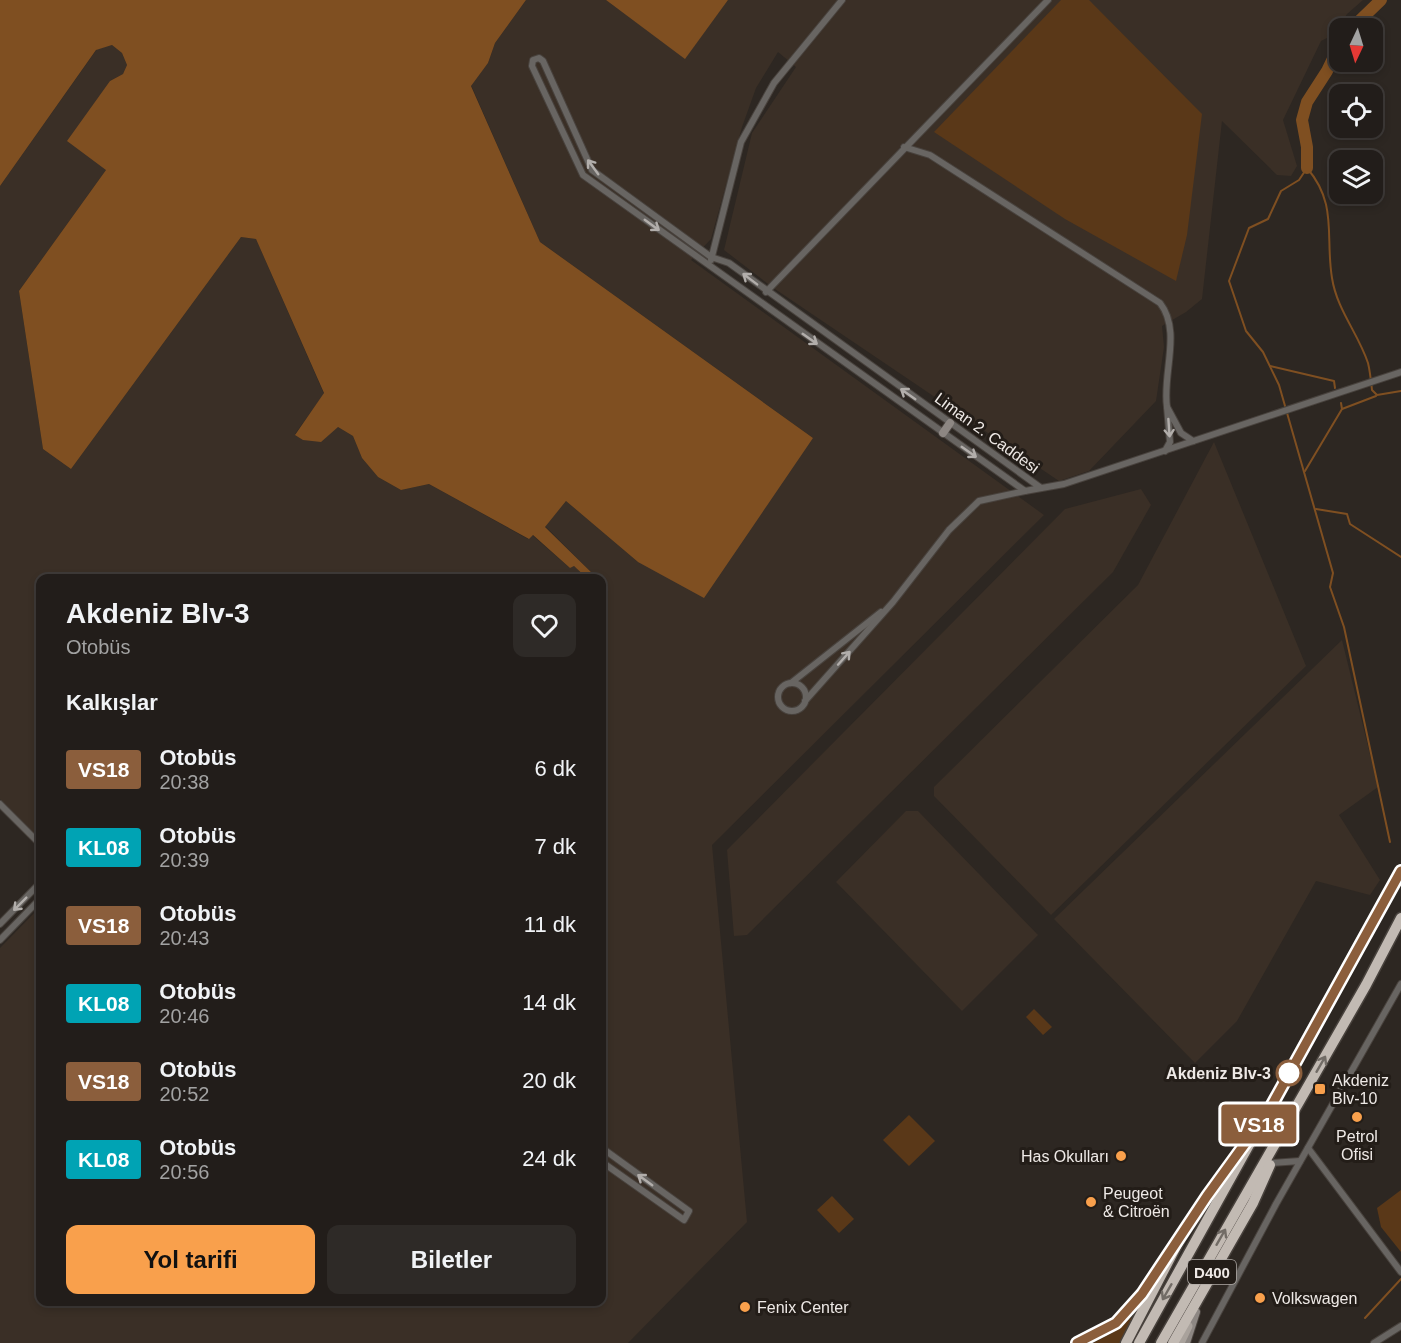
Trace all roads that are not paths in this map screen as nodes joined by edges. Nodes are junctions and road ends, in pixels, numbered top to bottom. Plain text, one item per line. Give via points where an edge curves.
1 (842, 0) edge
2 (1048, 0) edge
3 (904, 147) junction
4 (711, 257) junction
5 (710, 267) junction
6 (766, 292) junction
7 (774, 297) junction
8 (767, 308) junction
9 (1401, 372) edge
10 (1167, 407) junction
11 (950, 423) junction
12 (943, 433) junction
13 (1193, 441) junction
14 (1165, 451) junction
15 (1041, 488) junction
16 (1025, 491) junction
17 (893, 603) junction
18 (791, 683) junction
19 (805, 701) junction
20 (0, 804) edge
21 (36, 840) edge
22 (1401, 871) edge
23 (36, 887) edge
24 (36, 903) edge
25 (1401, 918) edge
26 (0, 924) edge
27 (0, 940) edge
28 (1401, 984) edge
29 (1268, 1112) junction
30 (1292, 1115) junction
31 (1308, 1148) junction
32 (606, 1151) edge
33 (1300, 1161) junction
34 (1271, 1163) junction
35 (606, 1165) edge
36 (1253, 1203) junction
37 (1182, 1234) junction
38 (1400, 1271) edge
39 (1196, 1312) junction
40 (1401, 1326) edge
41 (1077, 1343) edge
42 (1126, 1343) edge
43 (1139, 1343) edge
44 (1161, 1343) edge
45 (1173, 1343) edge
46 (1180, 1343) edge
47 (1186, 1343) edge
48 (1202, 1343) edge
49 (1374, 1343) edge

1 - 4 street via 774,83 741,142
2 - 3 street
3 - 6 street
3 - 10 street via 930,155 1160,303 1170,321
4 - 5 street
4 -> 5 street, Liman 2. Caddesi via 592,170 543,61 534,59 532,66 583,175
6 -> 4 street, Liman 2. Caddesi via 729,263
5 - 8 street, Liman 2. Caddesi
6 - 7 street, Liman 2. Caddesi
7 - 8 street
11 -> 7 street, Liman 2. Caddesi
8 -> 12 street, Liman 2. Caddesi
9 - 13 street
10 - 13 street via 1180,434
10 -> 14 street via 1170,442
11 - 12 street
11 - 15 street, Liman 2. Caddesi
12 -> 16 street, Liman 2. Caddesi
13 - 14 street
14 - 15 street
15 - 16 street, Liman 2. Caddesi
16 - 17 street via 979,501 949,530
17 - 18 street
19 -> 17 street
18 - 19 street via 803,688
18 - 19 street via 779,690 780,704 791,711 799,709
20 - 21 street
22 - 29 highway, D400
23 -> 26 street
24 - 27 street
30 -> 25 highway, D400
28 - 31 street
29 - 37 highway, D400
29 -> 43 highway, D400
30 - 34 highway, D400
44 -> 30 highway, D400
31 - 33 street
31 - 38 street
35 -> 32 street via 684,1220 689,1211
33 - 34 street
33 - 48 street
34 - 36 highway, D400
36 - 39 main road
36 - 45 highway, D400
37 - 41 main road via 1123,1316 1101,1333
37 - 42 highway, D400
39 - 46 main road
39 - 47 street
40 - 49 street

